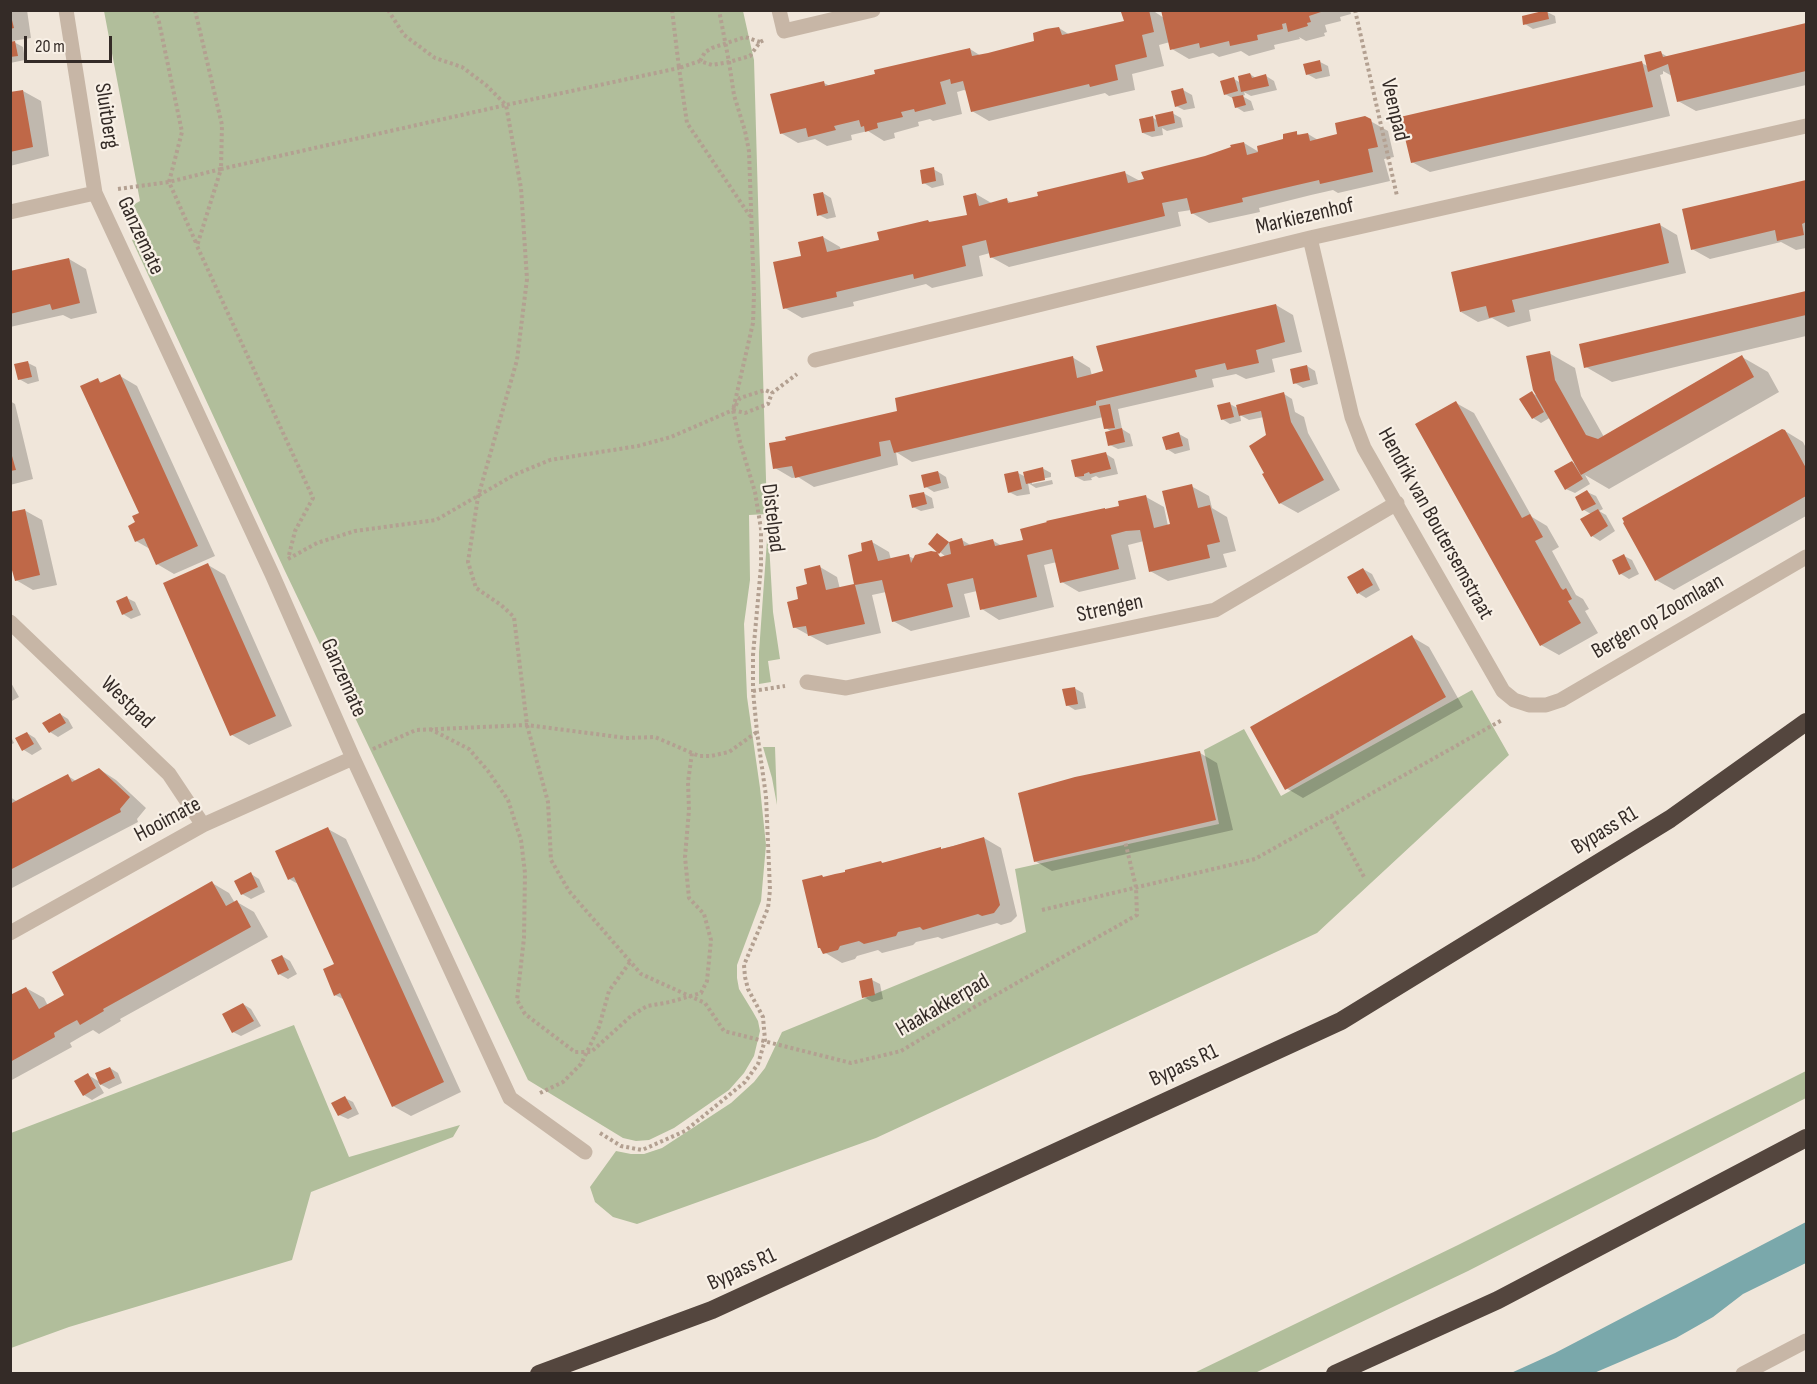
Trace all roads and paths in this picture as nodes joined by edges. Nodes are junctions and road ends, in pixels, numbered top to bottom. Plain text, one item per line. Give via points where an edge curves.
1 (66, 10) edge
2 (154, 10) edge
3 (195, 10) edge
4 (388, 10) edge
5 (672, 10) edge
6 (719, 10) edge
7 (779, 10) edge
8 (873, 10) edge
9 (1355, 10) edge
10 (784, 31) junction
11 (760, 42) junction
12 (726, 43) junction
13 (700, 61) junction
14 (729, 62) junction
15 (679, 68) junction
16 (506, 105) junction
17 (1806, 126) edge
18 (221, 169) junction
19 (169, 182) junction
20 (95, 193) junction
21 (10, 212) edge
22 (750, 217) junction
23 (1401, 218) junction
24 (1310, 238) junction
25 (197, 246) junction
26 (815, 360) joint
27 (772, 393) junction
28 (733, 410) junction
29 (478, 497) junction
30 (1397, 503) junction
31 (1806, 557) edge
32 (289, 558) junction
33 (272, 574) junction
34 (10, 622) edge
35 (807, 682) joint
36 (753, 691) junction
37 (1529, 705) junction
38 (1806, 722) edge
39 (527, 725) junction
40 (430, 729) junction
41 (757, 732) junction
42 (692, 753) junction
43 (353, 758) junction
44 (1331, 816) junction
45 (203, 825) junction
46 (1125, 841) dead end
47 (1364, 877) dead end
48 (1136, 887) junction
49 (1042, 910) dead end
50 (10, 933) edge
51 (630, 962) junction
52 (690, 997) junction
53 (765, 1040) junction
54 (586, 1052) junction
55 (546, 1100) dead end
56 (593, 1129) dead end
57 (1806, 1138) edge
58 (585, 1152) dead end
59 (1806, 1341) edge
60 (539, 1374) edge
61 (1335, 1374) edge
62 (1743, 1374) edge

1 - 20 street, Sluitberg
2 - 19 path via 182,132
3 - 18 path via 222,124
4 - 16 path via 404,35 435,58 462,67
5 - 15 path
6 - 12 path, Distelpad
7 - 10 street
8 - 10 street
9 - 23 path, Veenpad
10 - 11 path
11 - 12 path via 745,37
11 - 14 path via 750,56
12 - 13 path via 705,52
12 - 14 path, Distelpad
13 - 14 path via 712,65
13 - 15 path
14 - 22 path, Distelpad via 748,151
15 - 16 path
15 - 22 path via 687,123
16 - 18 path
16 - 29 path, Haakakkerpad via 521,188 527,279 517,360
17 - 23 street, Markiezenhof
18 - 19 path
18 - 25 path
19 - 20 path
19 - 25 path
20 - 21 street
20 - 33 street, Ganzemate
22 - 28 path, Distelpad via 753,323
23 - 24 street, Markiezenhof
24 - 26 street, Markiezenhof
24 - 30 street, Hendrik van Boutersemstraat via 1352,417
25 - 32 path via 313,498 295,531
26 - 27 path
27 - 28 path via 765,390 740,398
27 - 28 path via 768,404 745,413
28 - 29 path via 671,437 550,460 514,475
28 - 36 path, Distelpad via 761,529
29 - 32 path via 436,520 355,531 317,543
29 - 39 path, Haakakkerpad via 468,562 476,588 514,618
30 - 35 street, Strengen via 1215,610 846,688
30 - 37 street, Hendrik van Boutersemstraat via 1503,691
31 - 37 street, Bergen op Zoomlaan via 1561,700
32 - 33 path
33 - 43 street, Ganzemate
34 - 45 street, Westpad via 168,774
35 - 36 path
36 - 41 path, Distelpad
37 - 44 path
38 - 60 highway, Bypass R1 via 1670,819 1341,1021 712,1310
39 - 40 path
39 - 42 path via 626,738 655,737
39 - 51 path, Haakakkerpad via 548,802 551,860 569,891
40 - 43 path via 416,730
40 - 54 path via 469,749 508,800 521,840 525,873 517,999 525,1014 575,1052
41 - 42 path via 729,752 711,756
41 - 53 path, Distelpad via 766,796 770,890 768,908 744,965 744,977 763,1017
42 - 52 path via 685,857 689,898 704,914 711,940 707,981 701,993
43 - 45 street, Hooimate
43 - 58 street, Ganzemate via 510,1098
44 - 47 path
44 - 48 path via 1255,859
45 - 50 street, Hooimate
46 - 48 path
48 - 49 path
48 - 53 path, Haakakkerpad via 1137,915 901,1051 851,1063
51 - 52 path, Haakakkerpad via 641,974
51 - 54 path via 609,991 599,1027
52 - 53 path, Haakakkerpad via 705,1003 724,1031
52 - 54 path via 647,1006 591,1052
53 - 56 path via 758,1064 745,1082 685,1131 642,1150 621,1146
54 - 55 path via 562,1082 537,1094
57 - 61 highway via 1498,1300
59 - 62 street

